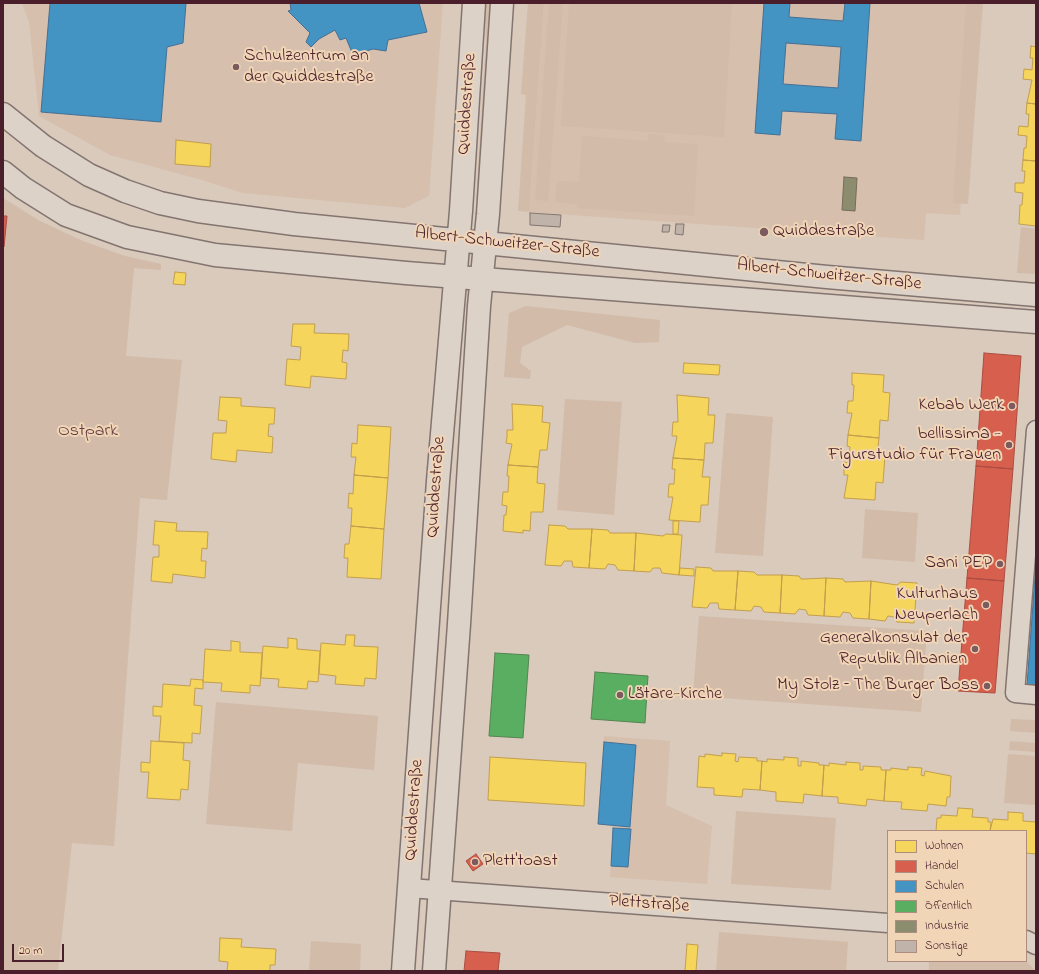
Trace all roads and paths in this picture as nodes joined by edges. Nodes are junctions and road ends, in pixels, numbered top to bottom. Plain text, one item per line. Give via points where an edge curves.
1 (474, 3) edge
2 (502, 3) edge
3 (3, 114) edge
4 (3, 172) edge
5 (458, 240) junction
6 (485, 242) junction
7 (454, 276) junction
8 (482, 279) junction
9 (1036, 295) edge
10 (1036, 322) edge
11 (1036, 430) edge
12 (1036, 695) edge
13 (409, 888) junction
14 (440, 890) junction
15 (887, 923) edge
16 (1027, 940) edge
17 (1036, 945) edge
18 (403, 971) edge
19 (434, 971) edge

1 - 5 main road, Quiddestraße
2 - 6 main road, Quiddestraße
3 - 5 main road, Albert-Schweitzer-Straße via 43,146 89,175 160,203 198,211 294,224
4 - 7 main road, Albert-Schweitzer-Straße via 66,215 165,246 285,263
5 - 6 main road, Albert-Schweitzer-Straße
5 - 7 main road, Quiddestraße
6 - 8 main road, Quiddestraße
6 - 9 main road, Albert-Schweitzer-Straße
7 - 8 main road, Albert-Schweitzer-Straße
7 - 13 main road, Quiddestraße
8 - 10 main road, Albert-Schweitzer-Straße
8 - 14 main road, Quiddestraße
11 - 12 street via 1015,693
13 - 14 street, Plettstraße
13 - 18 main road, Quiddestraße
14 - 15 street, Plettstraße
14 - 19 main road, Quiddestraße
16 - 17 street

